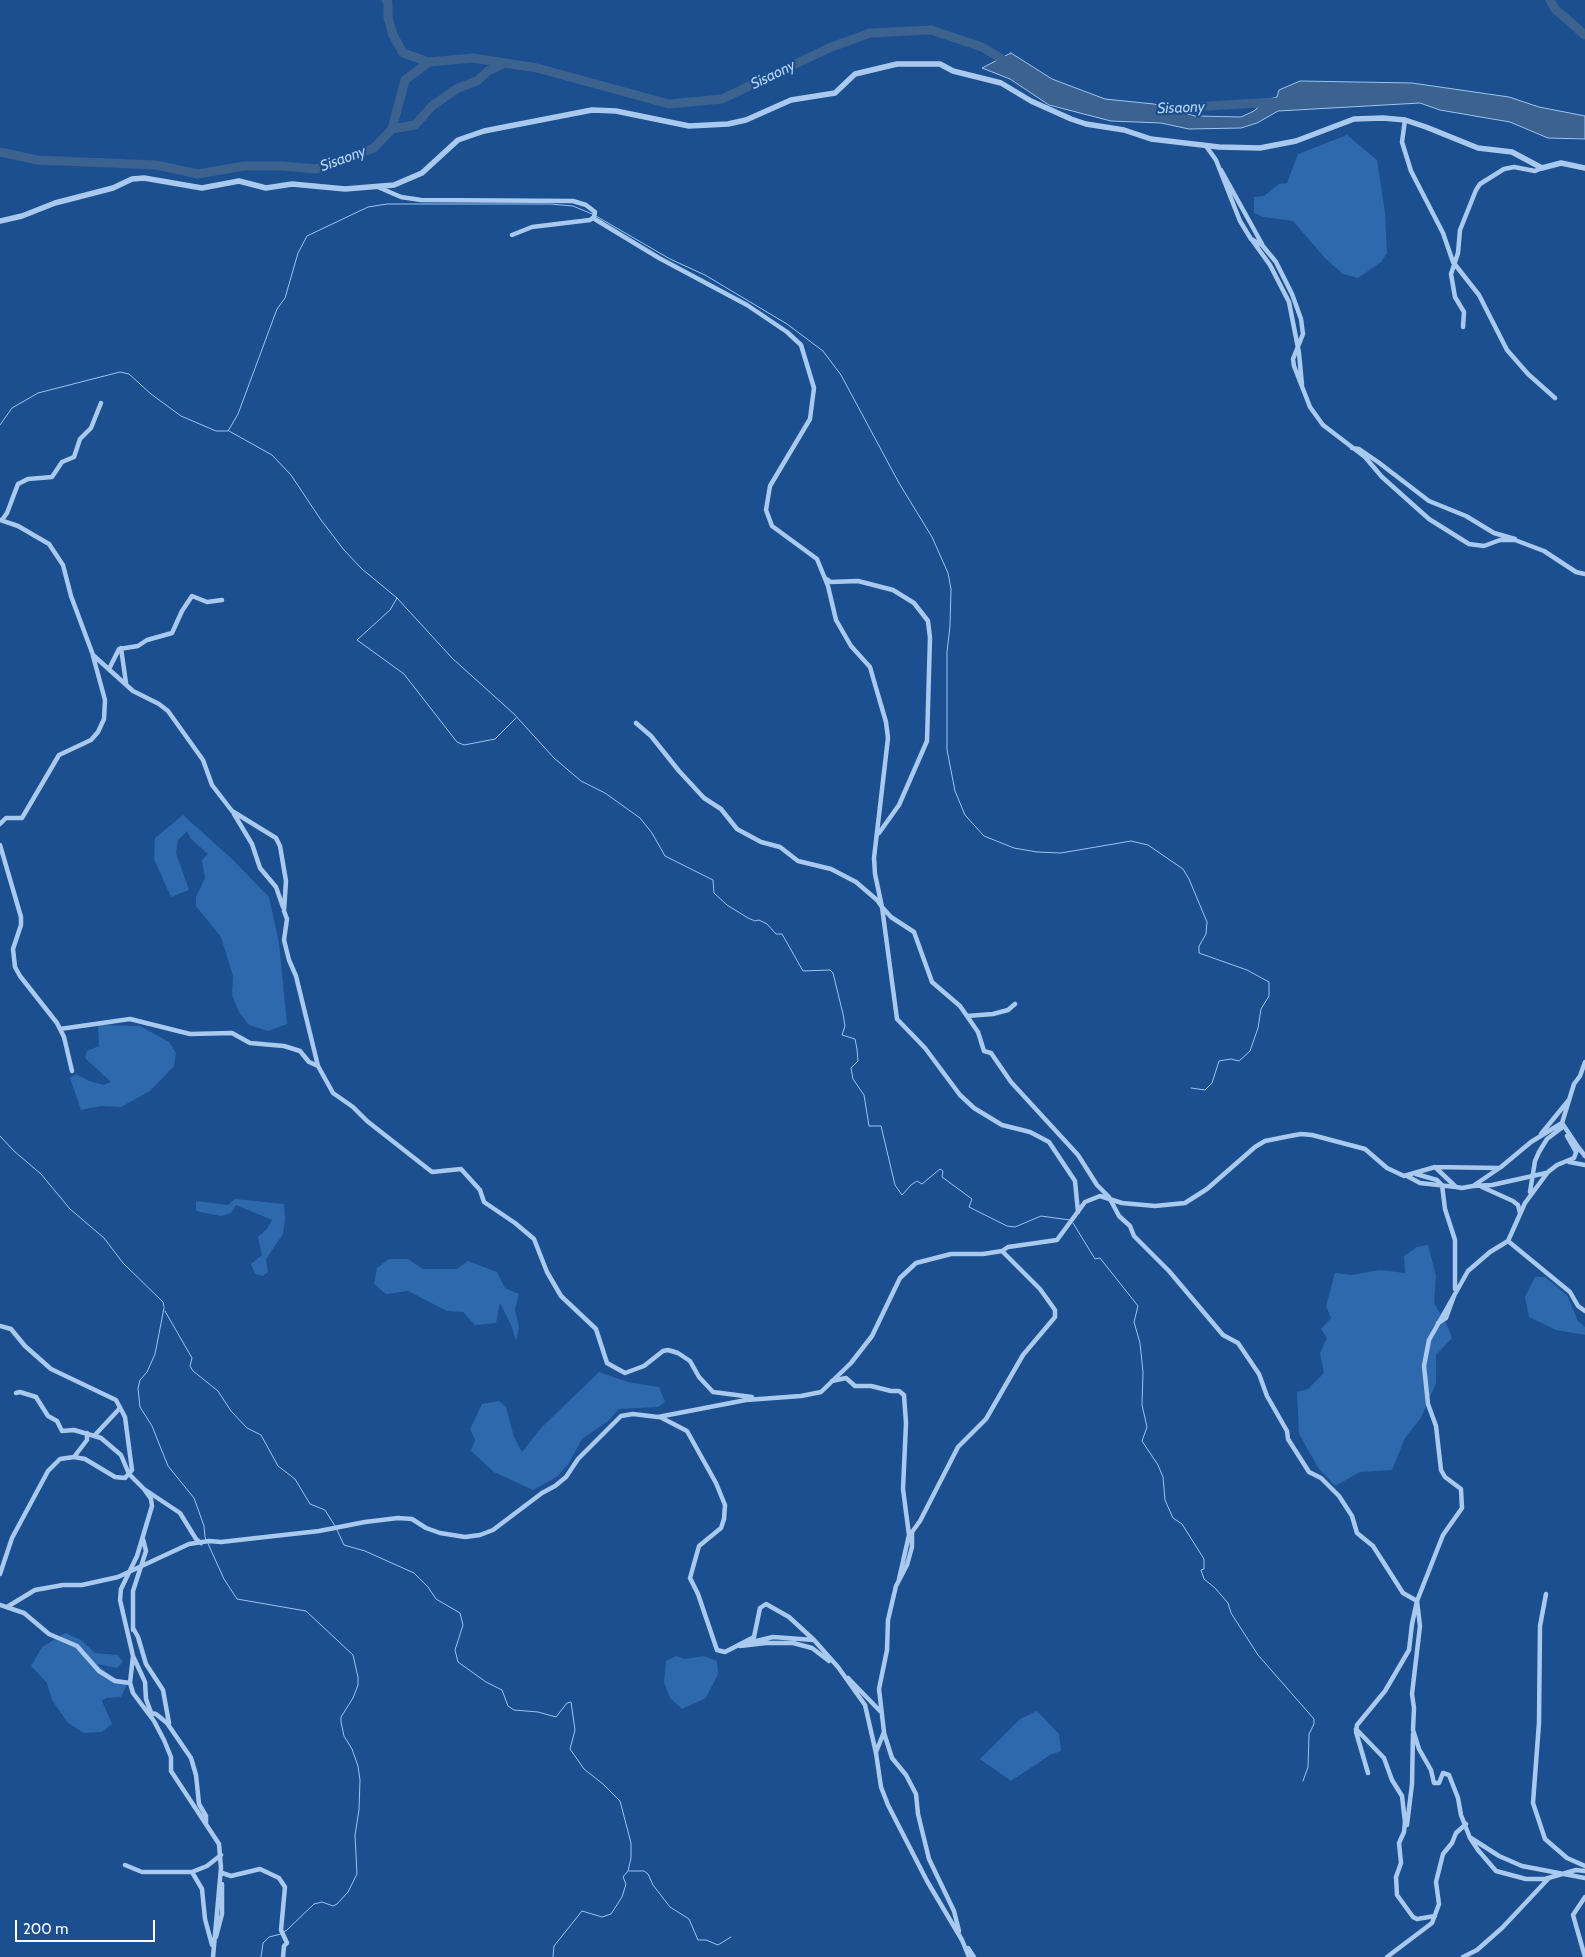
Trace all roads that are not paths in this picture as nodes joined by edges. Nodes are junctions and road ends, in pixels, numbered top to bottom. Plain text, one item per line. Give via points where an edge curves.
1 (1404, 120) junction
2 (1206, 146) junction
3 (1216, 160) junction
4 (1542, 168) junction
5 (1585, 168) edge
6 (378, 187) junction
7 (594, 216) junction
8 (0, 221) edge
9 (512, 235) dead end
10 (1251, 239) junction
11 (1262, 245) junction
12 (1453, 262) junction
13 (1463, 326) dead end
14 (1298, 347) junction
15 (1555, 398) dead end
16 (101, 403) dead end
17 (1350, 448) junction
18 (1, 520) edge
19 (1518, 542) junction
20 (1585, 574) edge
21 (825, 578) junction
22 (222, 600) dead end
23 (121, 648) junction
24 (93, 654) junction
25 (109, 669) junction
26 (126, 685) junction
27 (636, 723) dead end
28 (232, 811) junction
29 (0, 824) edge
30 (877, 836) junction
31 (0, 845) edge
32 (882, 907) junction
33 (284, 911) junction
34 (1015, 1004) dead end
35 (967, 1016) junction
36 (60, 1029) junction
37 (1585, 1062) edge
38 (318, 1066) junction
39 (72, 1072) dead end
40 (1570, 1099) junction
41 (1563, 1124) junction
42 (1537, 1138) junction
43 (1577, 1149) junction
44 (1585, 1156) edge
45 (1568, 1162) junction
46 (1585, 1165) edge
47 (1435, 1167) junction
48 (1501, 1167) junction
49 (1548, 1172) junction
50 (1414, 1174) junction
51 (1407, 1176) junction
52 (1533, 1177) junction
53 (1442, 1185) junction
54 (1473, 1186) junction
55 (1481, 1186) junction
56 (1456, 1187) junction
57 (1530, 1195) junction
58 (1109, 1197) junction
59 (1078, 1212) junction
60 (1520, 1213) junction
61 (1508, 1241) junction
62 (1002, 1251) junction
63 (1455, 1291) junction
64 (1585, 1311) edge
65 (0, 1326) edge
66 (831, 1381) junction
67 (16, 1393) dead end
68 (768, 1398) junction
69 (120, 1408) junction
70 (658, 1417) junction
71 (88, 1433) junction
72 (95, 1436) junction
73 (74, 1457) junction
74 (130, 1474) junction
75 (144, 1489) junction
76 (142, 1537) junction
77 (205, 1542) junction
78 (139, 1569) junction
79 (0, 1574) edge
80 (129, 1574) junction
81 (899, 1580) junction
82 (1546, 1594) dead end
83 (1417, 1601) junction
84 (0, 1605) edge
85 (7, 1607) junction
86 (133, 1628) junction
87 (130, 1639) junction
88 (814, 1640) junction
89 (742, 1645) junction
90 (133, 1656) junction
91 (833, 1662) junction
92 (843, 1675) junction
93 (130, 1683) junction
94 (880, 1710) junction
95 (151, 1713) junction
96 (154, 1721) junction
97 (170, 1726) junction
98 (1356, 1729) junction
99 (1413, 1730) junction
100 (884, 1732) junction
101 (876, 1753) junction
102 (1368, 1773) dead end
103 (206, 1823) junction
104 (1466, 1824) junction
105 (1404, 1832) junction
106 (1470, 1838) junction
107 (221, 1855) junction
108 (125, 1865) dead end
109 (1585, 1866) edge
110 (221, 1870) junction
111 (1585, 1871) edge
112 (192, 1872) junction
113 (1562, 1874) junction
114 (1549, 1878) junction
115 (1585, 1878) edge
116 (1585, 1897) edge
117 (1435, 1916) junction
118 (961, 1937) junction
119 (214, 1946) junction
120 (213, 1957) edge
121 (283, 1957) edge
122 (969, 1957) edge
123 (974, 1957) edge
124 (1387, 1957) edge
125 (1463, 1957) edge
126 (1585, 1957) edge

1 - 2 street via 1354,118 1296,141 1260,148
1 - 4 street via 1478,148 1512,152
1 - 12 street via 1402,142 1411,170 1443,233
2 - 3 street
2 - 6 street via 1086,124 1031,101 1001,83 953,71 940,64 897,64 855,74 835,94 791,100 746,120 728,124 690,126 616,111 592,110 484,131 458,140 422,173 394,185
3 - 10 street via 1240,221
3 - 11 street
4 - 5 street via 1561,163
4 - 12 street via 1504,168 1480,184 1464,219 1458,253
6 - 7 street via 401,197 421,200 573,201 586,205
6 - 8 street via 345,189 292,184 266,188 239,181 202,188 144,178 132,179 113,188
7 - 9 street via 590,220 532,227
7 - 21 street via 659,258 746,305 801,345 814,388 810,419 770,486 766,510 772,526 817,559
10 - 11 street
10 - 14 street via 1270,265 1289,302
11 - 14 street via 1276,262 1296,305 1303,334
12 - 13 street via 1452,286 1464,312
12 - 15 street via 1479,294 1507,350
14 - 17 street via 1294,366 1310,407 1323,425
16 - 18 street via 95,422 80,439 74,457 62,462 52,477 32,478 18,484
17 - 19 street via 1359,449 1429,501
17 - 19 street via 1365,457 1382,477 1429,518 1470,544 1484,546 1500,540
18 - 24 street via 43,541 57,554
19 - 20 street via 1544,551 1576,572
21 - 30 street via 842,630 870,667 886,722 887,746
21 - 30 street via 831,582 858,581 893,590 914,603 928,621 927,741 899,805
22 - 23 street via 207,602 192,596 172,633 138,646
23 - 25 street
23 - 26 street
24 - 25 street
24 - 29 street via 105,700 104,719 98,732 91,740 59,755 22,818 6,818
25 - 26 street
26 - 28 street via 168,711 203,760 212,785
27 - 32 street via 704,798 721,809 737,829 761,842 780,847 798,860 831,869 856,882
28 - 33 street via 252,844 260,868 276,887
28 - 33 street via 276,838 286,881
30 - 32 street via 875,874
31 - 36 street via 21,917 13,949 15,966
32 - 35 street via 914,932 932,982 956,1001
32 - 59 street via 897,1019 974,1108 1002,1126 1030,1132 1049,1142 1075,1181
33 - 38 street via 287,919 284,940
34 - 35 street via 1008,1010 993,1014
35 - 58 street via 978,1032 984,1051 991,1053 1011,1082 1078,1155 1097,1185
36 - 38 street via 130,1019 190,1034 232,1033 250,1043 300,1051 309,1062
36 - 39 street
37 - 40 street
38 - 68 street via 333,1093 367,1121 432,1172 461,1169 480,1190 484,1202 534,1239 561,1296 596,1329 607,1363 625,1373 644,1366 668,1350 690,1361 713,1392
40 - 41 street
40 - 42 street
41 - 42 street
41 - 43 street
41 - 52 street via 1546,1139 1535,1161
42 - 48 street
43 - 44 street
43 - 45 street via 1574,1158
45 - 46 street
45 - 49 street
47 - 48 street
47 - 50 street
47 - 56 street
48 - 54 street
49 - 52 street
49 - 57 street
50 - 51 street
50 - 53 street
51 - 53 street via 1420,1184
51 - 58 street via 1387,1168 1365,1149 1301,1134 1255,1147 1185,1203 1155,1206 1122,1203
52 - 55 street
52 - 57 street
53 - 56 street
53 - 63 street via 1445,1209 1455,1240
54 - 55 street
54 - 56 street
55 - 60 street via 1513,1200
57 - 60 street
58 - 59 street via 1100,1196 1085,1202
58 - 83 street via 1134,1236 1169,1271 1223,1335 1238,1343 1260,1374 1288,1439 1309,1472 1321,1478 1339,1496 1352,1516 1357,1533 1373,1546 1403,1592
59 - 62 street via 1057,1240 1008,1247
60 - 61 street
61 - 63 street via 1468,1271
61 - 64 street via 1570,1292
62 - 66 street via 951,1254 916,1263 900,1278 872,1336
62 - 81 street via 1040,1289 1055,1310 1055,1317 1023,1355 986,1420 958,1447 912,1532 908,1565
63 - 83 street via 1426,1350 1424,1366 1441,1470 1460,1489 1462,1508 1443,1535
65 - 69 street via 11,1329 51,1369 116,1400
66 - 68 street via 815,1394
66 - 81 street via 846,1378 855,1386 899,1391 904,1395 906,1423 902,1478 909,1535
67 - 71 street via 36,1397 48,1416 57,1421 58,1429
68 - 70 street
69 - 72 street
69 - 74 street via 126,1426
70 - 77 street via 621,1416 578,1459 566,1477 493,1530 480,1535 440,1533 407,1518 319,1531
70 - 89 street via 687,1431 725,1505 724,1519 714,1535 699,1546 695,1554 690,1578 718,1650 725,1652
71 - 72 street
71 - 73 street via 87,1440
72 - 74 street via 120,1455
73 - 74 street via 94,1462 115,1477 126,1478
73 - 79 street via 60,1459 48,1470 12,1538
74 - 75 street
75 - 76 street via 152,1506
75 - 77 street via 180,1513 196,1539
76 - 78 street via 146,1551
76 - 80 street
77 - 78 street via 189,1544
78 - 80 street
78 - 86 street via 133,1591
80 - 85 street via 82,1585 63,1584 35,1590
80 - 87 street via 121,1589 120,1600
81 - 94 street via 888,1620 879,1689
82 - 109 street via 1540,1626 1539,1724 1533,1803 1545,1839 1567,1858
83 - 98 street via 1409,1650 1386,1691
83 - 99 street via 1420,1626 1412,1694
84 - 85 street
85 - 93 street via 24,1614 49,1634 78,1646 99,1671 115,1681
86 - 87 street
86 - 97 street via 146,1664 163,1690
87 - 90 street
88 - 89 street via 773,1637
88 - 89 street via 789,1617 766,1604 757,1616 756,1634
88 - 91 street
89 - 91 street via 793,1643 812,1648
90 - 93 street
90 - 95 street via 145,1682
91 - 92 street
92 - 94 street
92 - 101 street via 865,1705
93 - 96 street
94 - 100 street
95 - 96 street
95 - 97 street
96 - 103 street via 170,1757 171,1771
97 - 103 street via 194,1767 199,1804
98 - 102 street
98 - 105 street via 1384,1758 1400,1791
99 - 104 street via 1419,1749 1432,1770 1434,1783 1439,1783 1443,1774 1449,1775
99 - 105 street via 1412,1791
100 - 101 street
100 - 118 street via 892,1758 916,1794 929,1859 954,1911
101 - 118 street via 881,1787 888,1805 927,1881
103 - 107 street via 219,1844
104 - 106 street
104 - 117 street via 1443,1854 1436,1882 1439,1904
105 - 117 street via 1398,1847 1401,1863 1396,1877 1397,1895 1413,1917
106 - 113 street via 1522,1866
106 - 114 street via 1496,1871 1526,1879
107 - 110 street
107 - 112 street via 208,1866
108 - 112 street via 142,1872
110 - 119 street
110 - 121 street via 231,1876 260,1869 278,1878 285,1886 283,1934 287,1942
111 - 113 street
112 - 119 street via 202,1889 205,1919
113 - 114 street
113 - 115 street
114 - 125 street via 1502,1928 1477,1950
116 - 126 street via 1573,1915
117 - 124 street via 1425,1930
118 - 122 street
118 - 123 street
119 - 120 street

